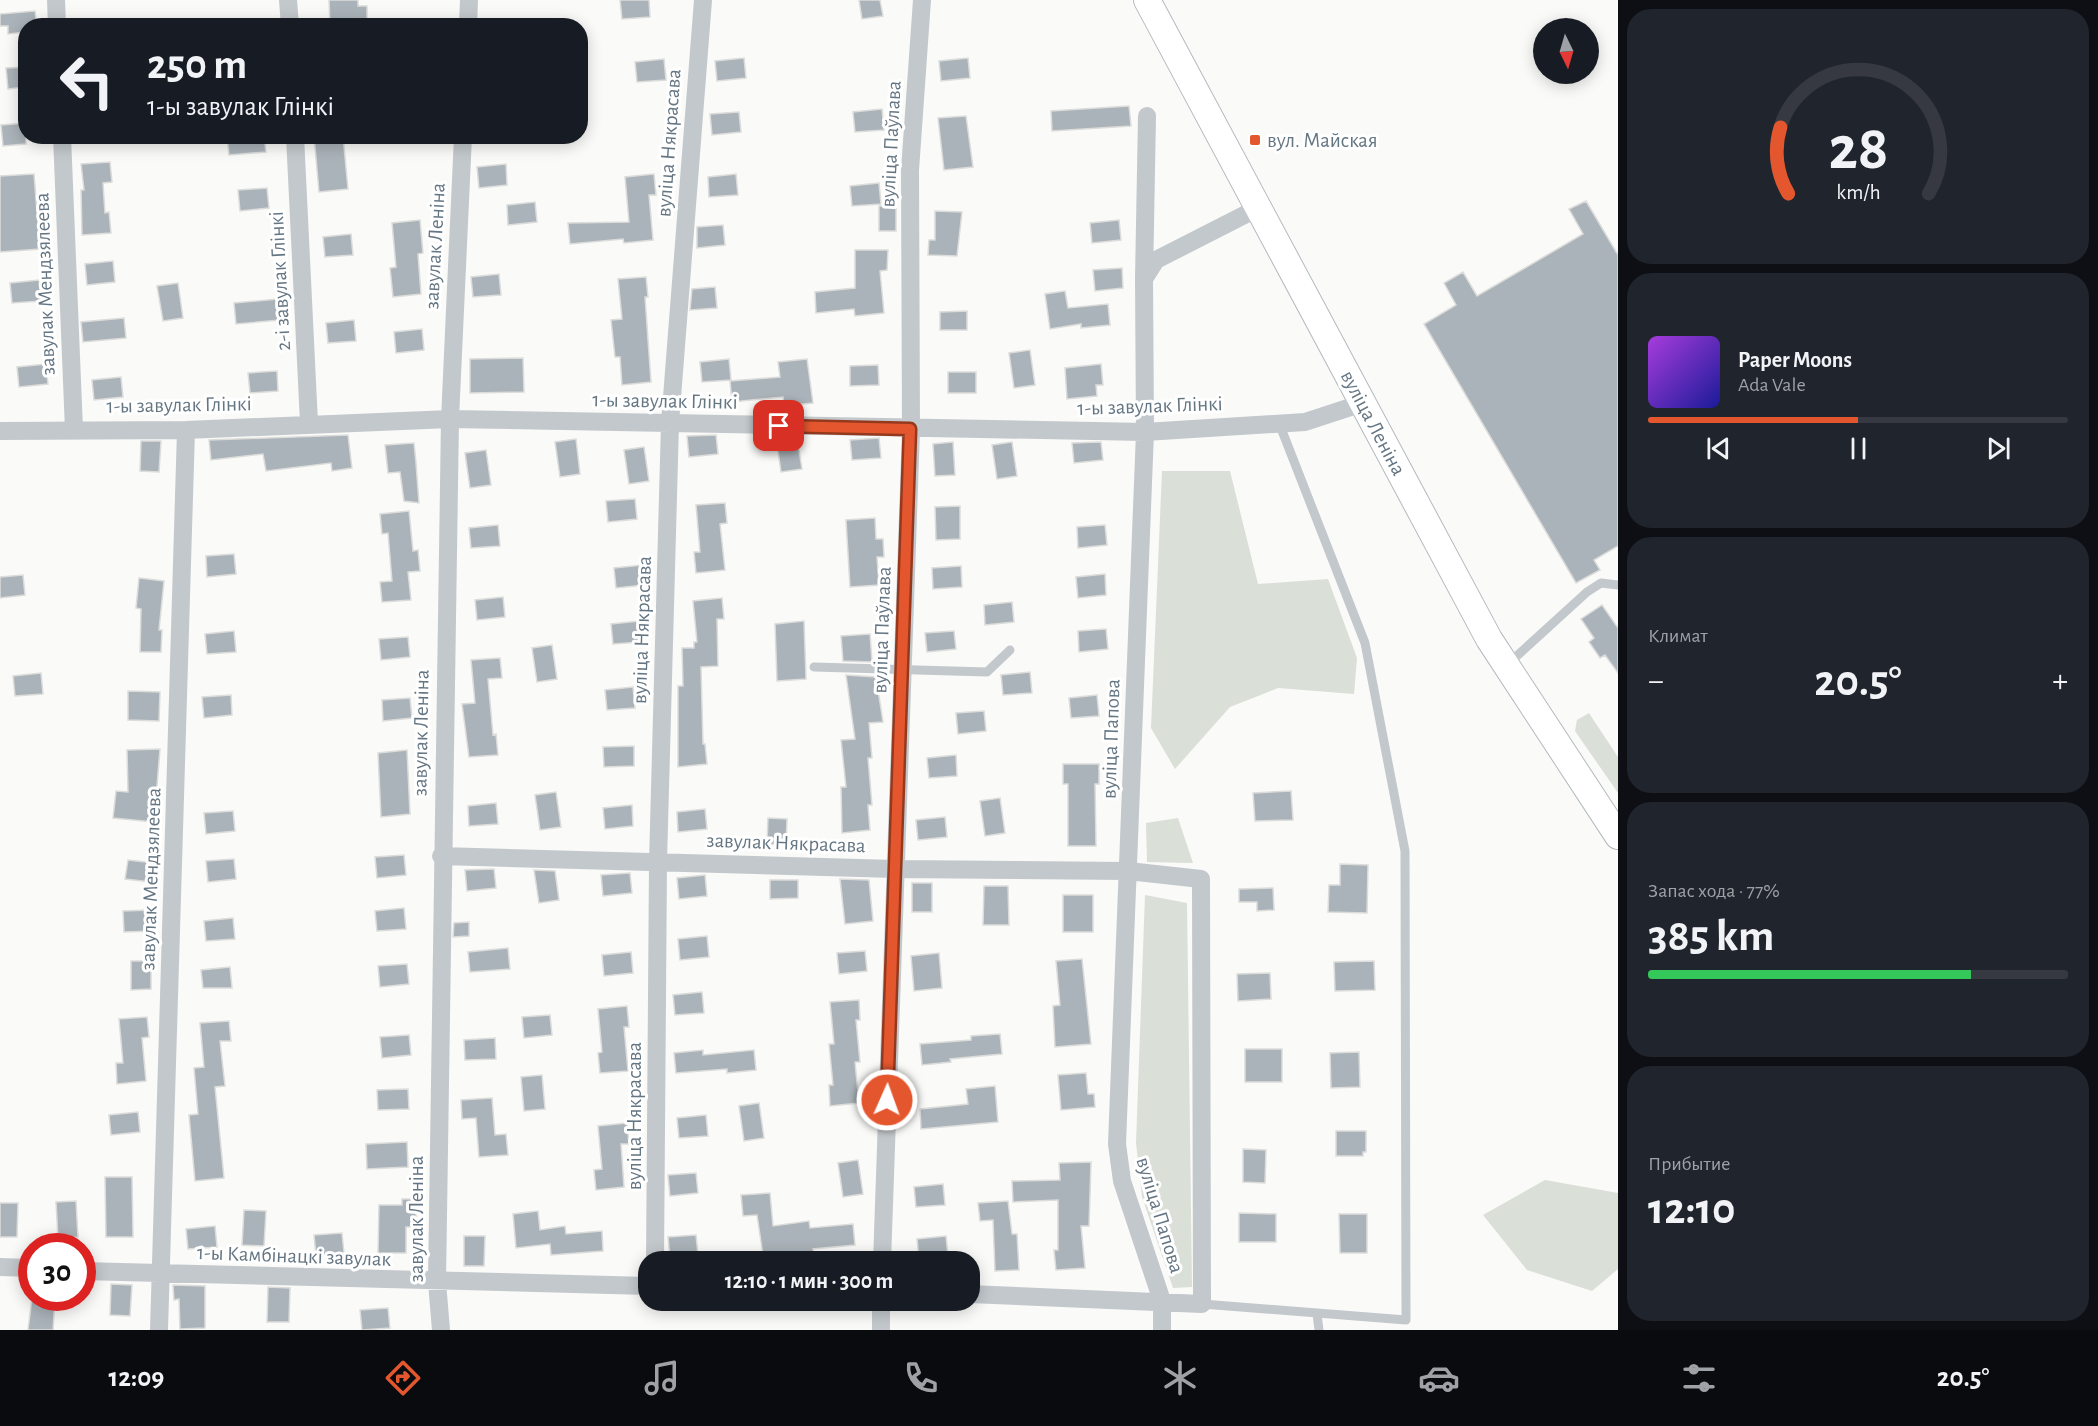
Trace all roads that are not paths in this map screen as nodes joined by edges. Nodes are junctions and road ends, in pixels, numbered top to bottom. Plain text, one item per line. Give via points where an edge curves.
1 (56, 0) edge
2 (288, 0) edge
3 (470, 0) edge
4 (702, 0) edge
5 (922, 0) edge
6 (1147, 0) edge
7 (57, 18) edge
8 (289, 18) edge
9 (469, 18) edge
10 (1147, 116) dead end
11 (62, 144) edge
12 (295, 144) edge
13 (463, 144) edge
14 (1258, 208) junction
15 (1144, 279) junction
16 (1363, 403) junction
17 (450, 419) junction
18 (309, 423) junction
19 (670, 423) junction
20 (1279, 423) junction
21 (74, 429) junction
22 (186, 429) junction
23 (910, 429) junction
24 (0, 431) edge
25 (1145, 432) junction
26 (1618, 585) edge
27 (1010, 650) dead end
28 (1506, 665) junction
29 (814, 667) dead end
30 (904, 671) junction
31 (1618, 836) edge
32 (441, 856) junction
33 (658, 862) junction
34 (895, 869) junction
35 (1128, 872) junction
36 (1201, 879) joint
37 (655, 1251) edge
38 (882, 1251) edge
39 (0, 1267) edge
40 (18, 1268) edge
41 (96, 1272) edge
42 (162, 1275) junction
43 (437, 1282) junction
44 (638, 1286) edge
45 (980, 1294) edge
46 (1162, 1301) junction
47 (1202, 1304) junction
48 (881, 1311) edge
49 (1317, 1314) junction
50 (159, 1330) edge
51 (441, 1330) edge
52 (881, 1330) edge
53 (1162, 1330) edge
54 (1319, 1330) edge

1 - 7 street
2 - 8 street
3 - 9 street
4 - 19 street, вуліца Някрасава
5 - 23 street, вуліца Паўлава via 909,170
6 - 14 main road, вуліца Леніна
10 - 15 street, вуліца Папова
11 - 21 street, завулак Мендзялеева
12 - 18 street, 2-і завулак Глінкі
13 - 17 street, завулак Леніна
14 - 15 street via 1156,260
14 - 16 main road, вуліца Леніна
15 - 25 street, вуліца Папова
16 - 20 street, 1-ы завулак Глінкі via 1305,422
16 - 28 main road, вуліца Леніна
17 - 18 street, 1-ы завулак Глінкі
17 - 19 street, 1-ы завулак Глінкі
17 - 32 street, завулак Леніна
18 - 22 street, 1-ы завулак Глінкі
19 - 23 street, 1-ы завулак Глінкі
19 - 33 street, вуліца Някрасава
20 - 25 street, 1-ы завулак Глінкі
20 - 49 lane via 1365,644 1405,850 1406,1320
21 - 22 street, 1-ы завулак Глінкі
21 - 24 street, 1-ы завулак Глінкі
22 - 42 street, завулак Мендзялеева
23 - 25 street, 1-ы завулак Глінкі
23 - 30 street, вуліца Паўлава
25 - 35 street, вуліца Папова
26 - 28 lane via 1601,583 1587,592
27 - 30 lane via 987,672
28 - 31 main road, вуліца Леніна
29 - 30 lane
30 - 34 street, вуліца Паўлава
32 - 33 street, завулак Някрасава
32 - 43 street, завулак Леніна
33 - 34 street, завулак Някрасава
33 - 37 street, вуліца Някрасава
34 - 35 street, завулак Някрасава
34 - 38 street, вуліца Паўлава
35 - 36 street, завулак Някрасава
35 - 46 street, вуліца Папова via 1117,1144 1122,1181
36 - 47 street, вуліца Папова
39 - 40 street
41 - 42 street, 1-ы Камбінацкі завулак
42 - 43 street, 1-ы Камбінацкі завулак
42 - 50 street, завулак Мендзялеева
43 - 44 street, 1-ы Камбінацкі завулак
43 - 51 street, завулак Леніна
45 - 46 street
46 - 47 street
46 - 53 street, вуліца Папова
47 - 49 lane
48 - 52 street
49 - 54 lane

